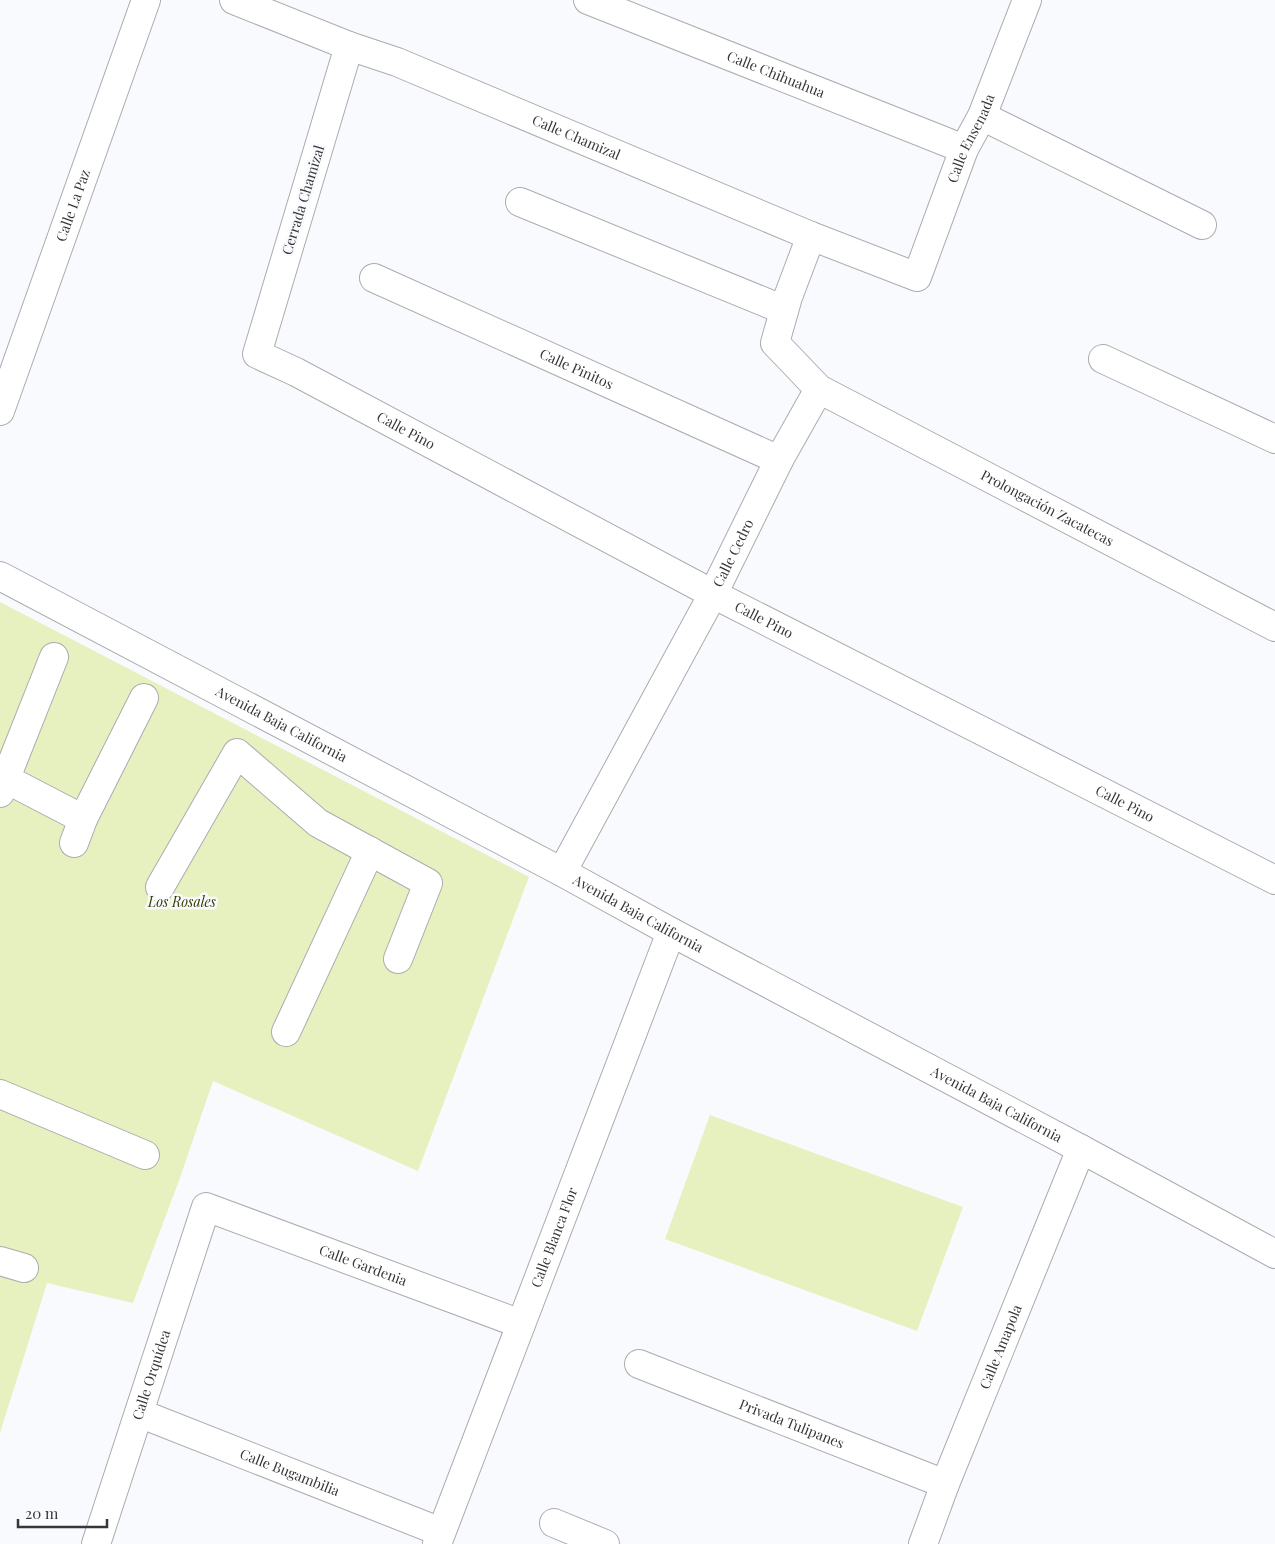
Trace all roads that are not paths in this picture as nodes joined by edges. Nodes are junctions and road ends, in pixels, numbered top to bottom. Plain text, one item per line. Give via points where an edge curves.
1 (146, 0) edge
2 (234, 0) edge
3 (588, 0) edge
4 (1027, 0) edge
5 (349, 46) junction
6 (982, 116) junction
7 (964, 148) junction
8 (520, 202) dead end
9 (1202, 225) dead end
10 (811, 236) junction
11 (917, 277) joint
12 (374, 278) dead end
13 (784, 310) junction
14 (257, 354) joint
15 (1103, 359) dead end
16 (820, 389) junction
17 (0, 411) edge
18 (1275, 439) edge
19 (780, 460) junction
20 (0, 576) edge
21 (713, 594) junction
22 (1275, 627) edge
23 (54, 657) dead end
24 (144, 698) dead end
25 (3, 786) edge
26 (370, 851) junction
27 (562, 872) junction
28 (1275, 880) edge
29 (160, 886) dead end
30 (671, 932) junction
31 (398, 959) dead end
32 (286, 1032) dead end
33 (0, 1094) edge
34 (1081, 1149) junction
35 (145, 1155) dead end
36 (206, 1207) joint
37 (1275, 1254) edge
38 (521, 1324) junction
39 (639, 1364) dead end
40 (139, 1413) junction
41 (944, 1484) junction
42 (554, 1523) dead end
43 (439, 1538) edge
44 (96, 1544) edge
45 (605, 1544) edge
46 (923, 1544) edge

1 - 17 street, Calle La Paz
2 - 5 street, Calle Chamizal
3 - 7 street, Calle Chihuahua
4 - 6 street, Calle Ensenada
5 - 10 street, Calle Chamizal via 397,62
5 - 14 street, Cerrada Chamizal
6 - 7 street, Calle Ensenada
6 - 9 street
7 - 11 street, Calle Ensenada
8 - 13 street
10 - 11 street, Calle Chamizal
10 - 13 street
12 - 19 street, Calle Pinitos
13 - 16 street via 775,344
14 - 21 street, Calle Pino
15 - 18 street
16 - 19 street, Calle Cedro
16 - 22 street, Prolongación Zacatecas
19 - 21 street, Calle Cedro
20 - 27 street, Avenida Baja California
21 - 27 street, Calle Cedro
21 - 28 street, Calle Pino
23 - 25 street
24 - 25 street via 79,831
26 - 29 street via 318,823 237,753
26 - 31 street via 428,883
26 - 32 street
27 - 30 street, Avenida Baja California
30 - 34 street, Avenida Baja California
30 - 38 street, Calle Blanca Flor
33 - 35 street
34 - 37 street, Avenida Baja California
34 - 41 street, Calle Amapola
36 - 38 street, Calle Gardenia
36 - 40 street, Calle Orquídea
38 - 43 street, Calle Blanca Flor
39 - 41 street, Privada Tulipanes
40 - 43 street, Calle Bugambilia
40 - 44 street, Calle Orquídea
41 - 46 street, Calle Amapola
42 - 45 street

